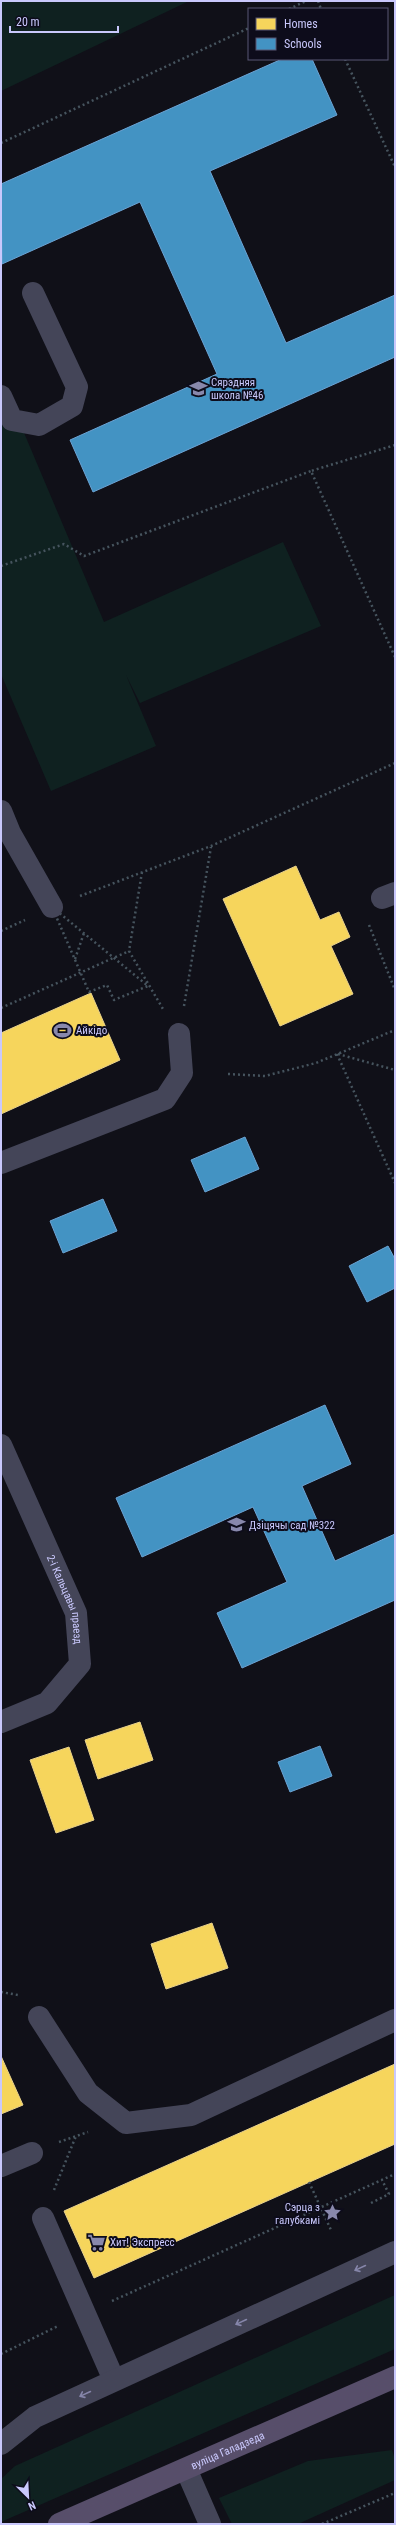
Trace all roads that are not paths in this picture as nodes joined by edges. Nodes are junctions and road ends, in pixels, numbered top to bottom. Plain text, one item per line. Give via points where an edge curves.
1 (33, 293) dead end
2 (1, 396) edge
3 (1, 811) edge
4 (53, 907) road end
5 (179, 1034) road end
6 (1, 1163) edge
7 (1, 1445) edge
8 (1, 1722) edge
9 (39, 2017) dead end
10 (395, 2020) edge
11 (32, 2153) dead end
12 (1, 2166) edge
13 (43, 2218) road end
14 (395, 2252) edge
15 (395, 2377) edge
16 (114, 2380) junction
17 (1, 2444) edge
18 (186, 2468) junction
19 (59, 2524) edge
20 (210, 2524) edge

1 - 2 street via 77,387 72,406 39,425 12,420
3 - 4 street via 10,833
5 - 6 street via 182,1073 165,1099
7 - 8 street, 2-і Кальцавы праезд via 76,1613 80,1664 47,1703
9 - 10 street via 88,2093 126,2122 191,2115
11 - 12 street
13 - 16 street
14 -> 16 street
15 - 18 main road, вуліца Галадзеда
16 -> 17 street via 35,2417
18 - 19 main road, вуліца Галадзеда
18 - 20 street

